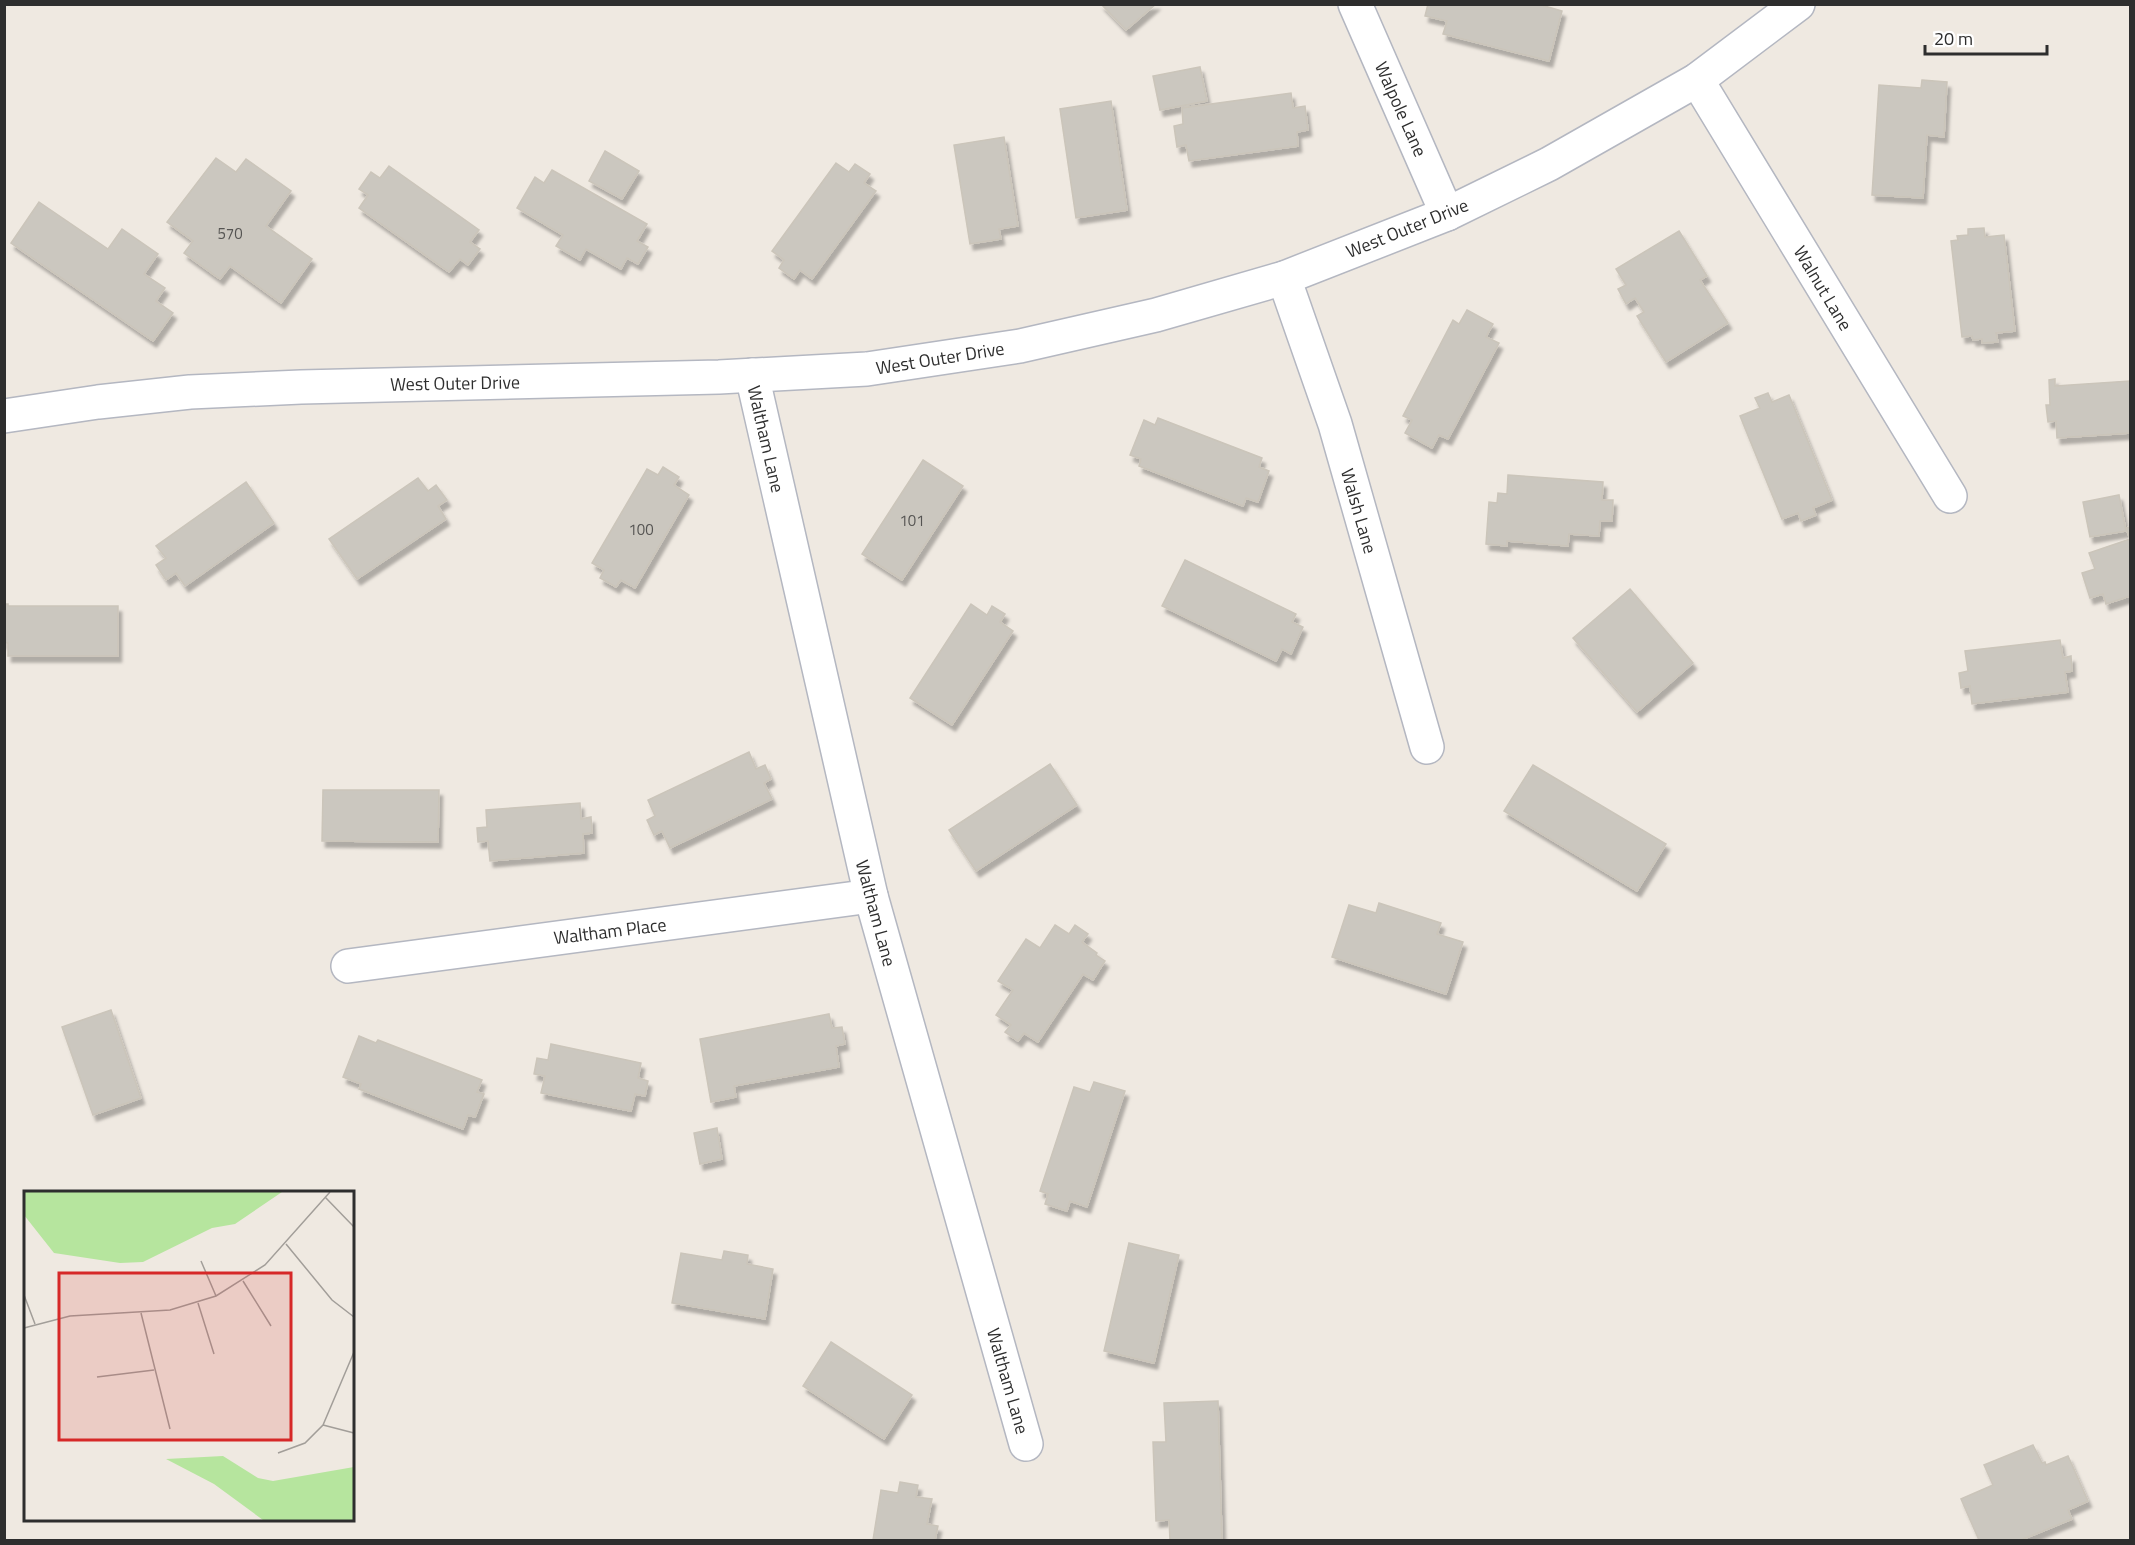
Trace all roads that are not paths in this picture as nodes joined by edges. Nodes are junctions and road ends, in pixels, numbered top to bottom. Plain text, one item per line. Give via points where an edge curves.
1 (1355, 4) edge
2 (1798, 4) edge
3 (1697, 80) junction
4 (1447, 214) junction
5 (1284, 278) junction
6 (752, 375) junction
7 (4, 416) edge
8 (1950, 496) dead end
9 (1427, 747) dead end
10 (871, 896) junction
11 (348, 966) dead end
12 (1026, 1444) dead end

1 - 4 street, Walpole Lane
2 - 3 street, West Outer Drive
3 - 4 street, West Outer Drive via 1550,164
3 - 8 street, Walnut Lane
4 - 5 street, West Outer Drive
5 - 6 street, West Outer Drive via 1156,315 1020,346 867,369
5 - 9 street, Walsh Lane via 1335,424
6 - 7 street, West Outer Drive via 190,392
6 - 10 street, Waltham Lane
10 - 11 street, Waltham Place
10 - 12 street, Waltham Lane

